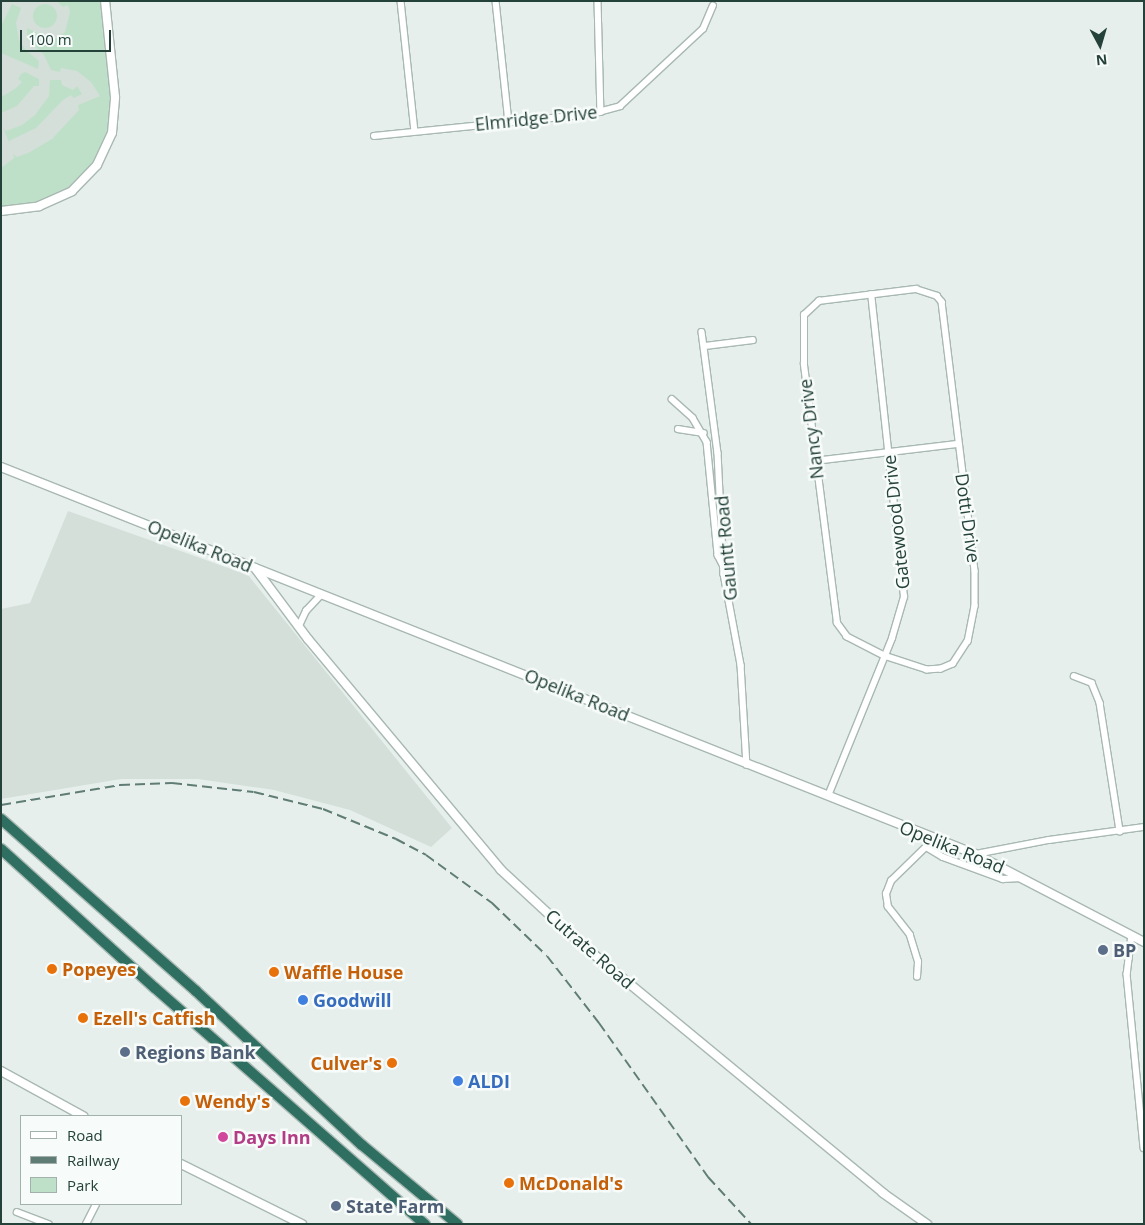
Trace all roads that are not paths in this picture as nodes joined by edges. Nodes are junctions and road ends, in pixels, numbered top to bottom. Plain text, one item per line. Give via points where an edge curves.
1 (105, 1) edge
2 (400, 1) edge
3 (496, 1) edge
4 (598, 1) edge
5 (713, 6) dead end
6 (601, 112) junction
7 (509, 122) junction
8 (415, 131) junction
9 (374, 136) dead end
10 (1, 211) edge
11 (871, 294) junction
12 (937, 296) joint
13 (702, 332) dead end
14 (753, 340) dead end
15 (705, 346) junction
16 (672, 399) dead end
17 (678, 430) dead end
18 (704, 433) junction
19 (958, 444) junction
20 (889, 453) junction
21 (815, 461) junction
22 (1, 467) edge
23 (724, 565) junction
24 (255, 568) junction
25 (322, 594) junction
26 (299, 626) junction
27 (884, 656) junction
28 (1074, 676) dead end
29 (747, 764) junction
30 (828, 796) junction
31 (1, 819) edge
32 (1144, 828) edge
33 (1120, 831) junction
34 (934, 839) junction
35 (928, 848) junction
36 (1, 849) edge
37 (975, 854) junction
38 (1023, 878) junction
39 (1132, 935) junction
40 (1144, 942) edge
41 (917, 977) dead end
42 (1, 1071) edge
43 (81, 1115) edge
44 (1144, 1148) edge
45 (182, 1164) edge
46 (96, 1205) edge
47 (17, 1212) dead end
48 (49, 1224) edge
49 (86, 1224) edge
50 (302, 1224) edge
51 (425, 1224) edge
52 (457, 1224) edge
53 (927, 1224) edge

1 - 10 street via 115,97 112,133 97,165 72,191 39,206
2 - 8 street
3 - 7 street
4 - 6 street
5 - 6 street, Elmridge Drive via 703,29 620,106
6 - 7 street, Elmridge Drive
7 - 8 street, Elmridge Drive
8 - 9 street, Elmridge Drive
11 - 12 street, Nancy Drive via 916,289
11 - 20 street, Gatewood Drive
11 - 21 street, Nancy Drive via 819,301 804,315 804,364
12 - 19 street, Dotti Drive via 942,302 946,323
13 - 15 street, Gauntt Road
14 - 15 street
15 - 23 street, Gauntt Road via 718,453
16 - 18 street via 688,412
17 - 18 street
18 - 23 street via 712,470 718,555
19 - 20 street
19 - 27 street, Dotti Drive via 975,571 975,606 968,641 954,664 941,669 927,670
20 - 21 street
20 - 27 street, Gatewood Drive via 904,597
21 - 27 street, Nancy Drive via 837,623 847,637
22 - 24 street, Opelika Road
23 - 29 street, Gauntt Road via 741,665
24 - 25 street, Opelika Road
24 - 26 street, Cutrate Road
25 - 26 street via 306,611
25 - 29 street, Opelika Road
26 - 53 street, Cutrate Road via 454,817 527,895 828,1148
27 - 30 street, Gatewood Drive
28 - 33 street via 1092,683 1098,696
29 - 30 street, Opelika Road
30 - 34 street, Opelika Road
31 - 52 highway via 362,1144
32 - 33 street
33 - 37 street
34 - 35 street
34 - 37 street, Opelika Road
35 - 38 street via 943,857 1003,879
35 - 41 street via 891,881 886,894 888,907 910,935 918,962
36 - 51 highway
37 - 38 street, Opelika Road
38 - 39 street, Opelika Road
39 - 40 street, Opelika Road
39 - 44 street via 1127,974
42 - 43 street
45 - 50 street
46 - 49 street
47 - 48 street

